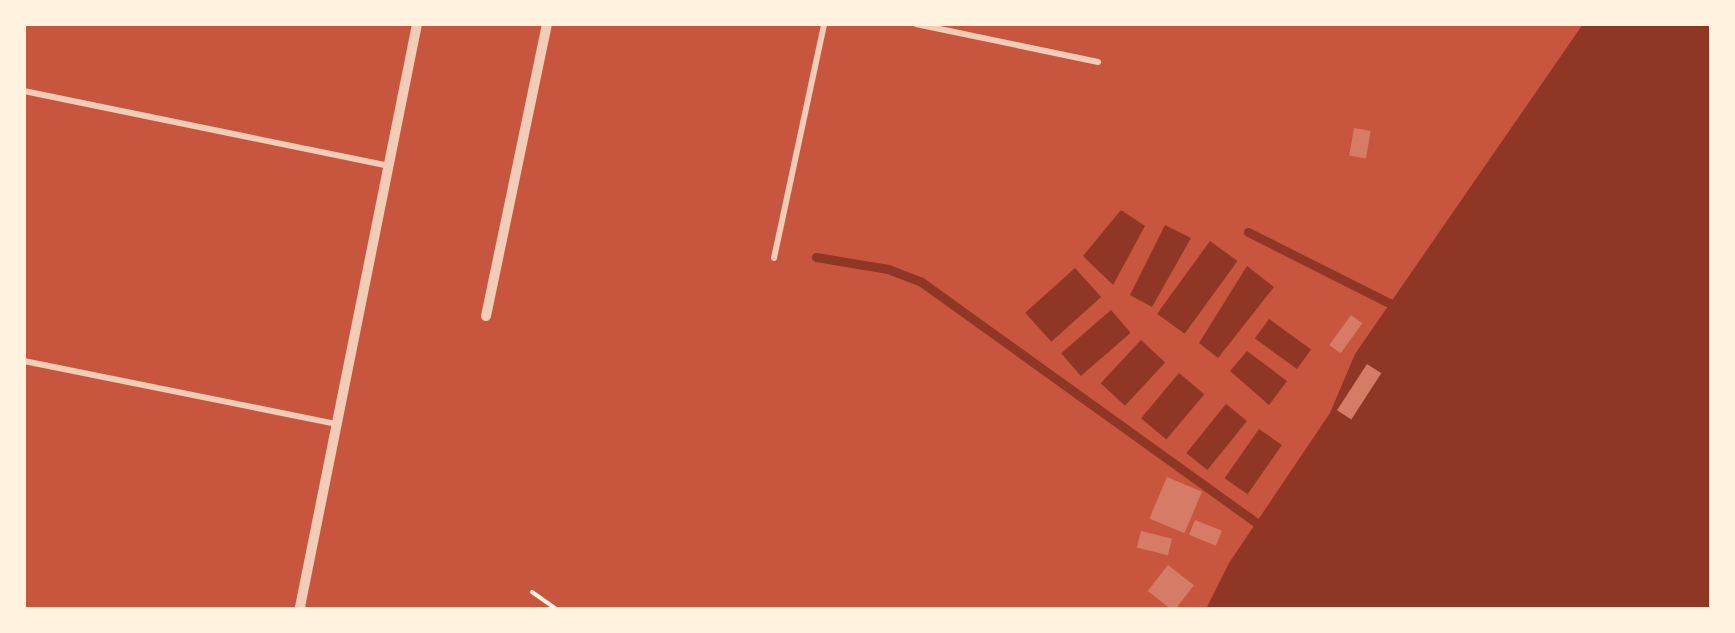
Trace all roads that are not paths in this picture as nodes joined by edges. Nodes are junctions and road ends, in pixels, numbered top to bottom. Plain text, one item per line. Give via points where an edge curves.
1 (417, 24) edge
2 (546, 24) edge
3 (824, 24) edge
4 (916, 24) edge
5 (1098, 62) dead end
6 (24, 91) edge
7 (388, 166) junction
8 (774, 258) dead end
9 (486, 316) dead end
10 (24, 361) edge
11 (336, 424) junction
12 (300, 607) dead end

1 - 7 street
2 - 9 street
3 - 8 street
4 - 5 street
6 - 7 street
7 - 11 street
10 - 11 street
11 - 12 street

